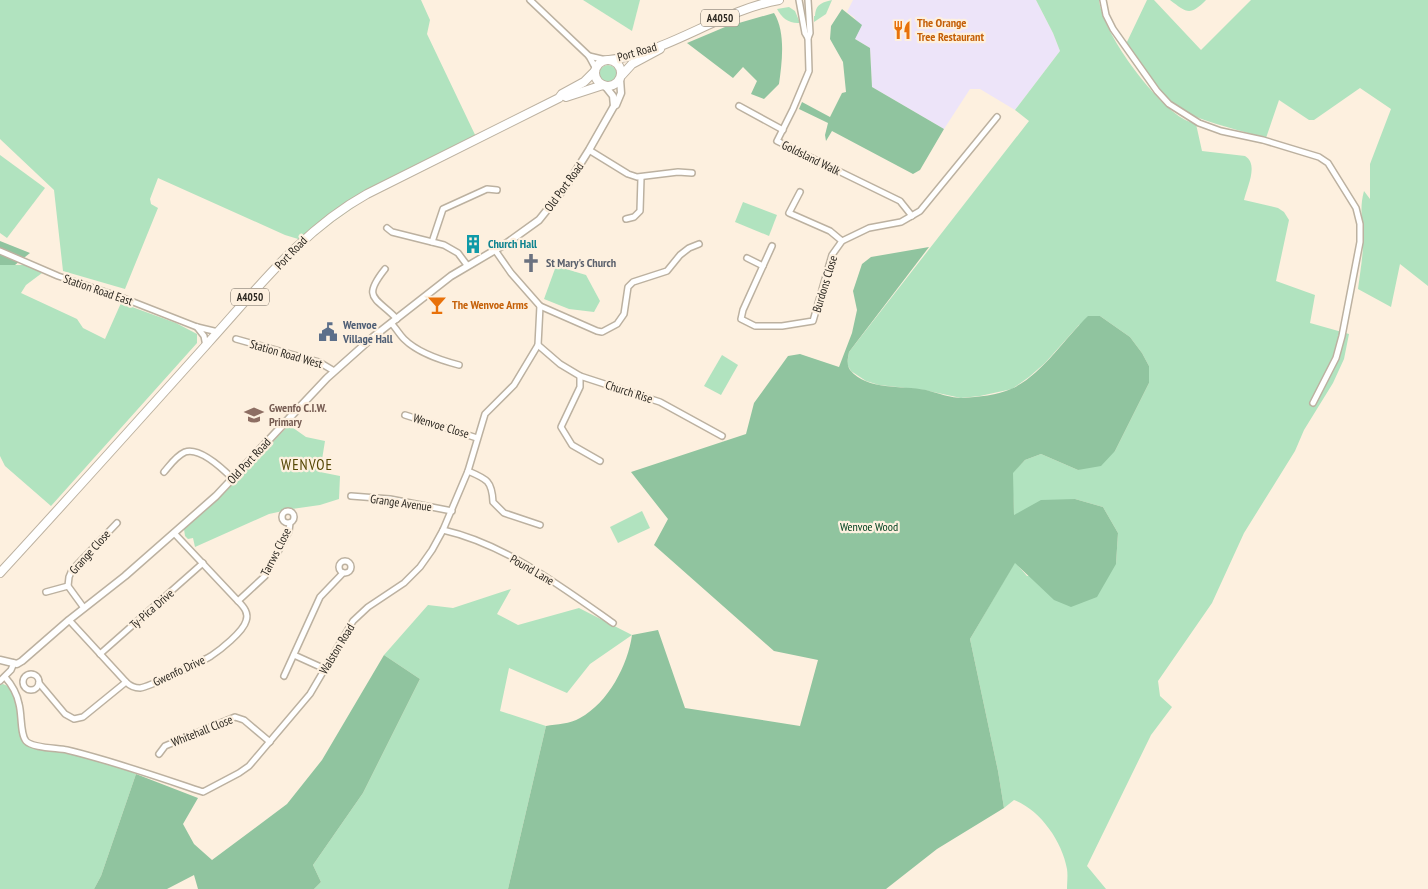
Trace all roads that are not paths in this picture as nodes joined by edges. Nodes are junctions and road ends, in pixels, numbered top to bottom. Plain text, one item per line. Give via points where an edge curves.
1 (530, 0) edge
2 (779, 0) edge
3 (799, 0) edge
4 (808, 0) edge
5 (1103, 0) edge
6 (808, 38) junction
7 (665, 44) junction
8 (589, 56) junction
9 (608, 60) junction
10 (596, 70) junction
11 (621, 77) junction
12 (604, 86) junction
13 (559, 98) junction
14 (614, 106) junction
15 (739, 106) dead end
16 (997, 117) dead end
17 (783, 130) junction
18 (589, 150) junction
19 (692, 173) dead end
20 (641, 178) junction
21 (497, 190) dead end
22 (800, 192) dead end
23 (912, 216) junction
24 (626, 219) dead end
25 (387, 228) dead end
26 (842, 241) junction
27 (432, 242) junction
28 (699, 244) dead end
29 (772, 246) dead end
30 (495, 250) junction
31 (0, 251) edge
32 (747, 258) dead end
33 (467, 265) junction
34 (763, 266) junction
35 (385, 269) dead end
36 (540, 306) junction
37 (394, 321) junction
38 (197, 327) junction
39 (218, 332) junction
40 (236, 339) dead end
41 (538, 345) junction
42 (206, 346) junction
43 (459, 365) dead end
44 (334, 371) junction
45 (580, 376) junction
46 (1312, 403) dead end
47 (405, 415) dead end
48 (722, 436) dead end
49 (477, 438) junction
50 (600, 461) dead end
51 (468, 471) junction
52 (164, 472) dead end
53 (233, 479) junction
54 (351, 496) dead end
55 (452, 511) junction
56 (117, 523) dead end
57 (290, 523) dead end
58 (540, 525) dead end
59 (443, 530) junction
60 (174, 533) junction
61 (203, 564) junction
62 (0, 573) edge
63 (343, 573) dead end
64 (68, 586) junction
65 (46, 592) dead end
66 (238, 601) junction
67 (84, 608) junction
68 (69, 620) junction
69 (613, 623) dead end
70 (100, 654) junction
71 (294, 655) junction
72 (0, 660) edge
73 (14, 663) junction
74 (325, 668) junction
75 (284, 676) dead end
76 (5, 677) junction
77 (0, 682) edge
78 (126, 682) junction
79 (39, 683) dead end
80 (270, 742) junction
81 (159, 754) dead end

1 - 8 street
2 - 7 main road, Port Road / A4050 via 725,16
3 - 6 street, Goldsland Walk
4 - 6 street, Goldsland Walk
5 - 46 street via 1113,29 1156,91 1169,104 1199,123 1319,157 1328,163 1356,208 1360,242 1342,336 1336,358
6 - 17 street, Goldsland Walk via 809,71
7 - 9 main road, Port Road / A4050
7 - 11 main road, Port Road / A4050 via 632,64
8 - 9 street
8 - 10 street
9 - 10 main road, Port Road / A4050 via 600,62
9 - 11 main road, Port Road via 618,63
10 - 12 main road via 596,79
10 - 13 main road, Port Road / A4050
11 - 12 main road, Port Road / A4050 via 615,85
11 - 14 street, Old Port Road via 621,93
12 - 13 main road, Port Road / A4050
12 - 14 street via 613,96
13 - 39 main road, Port Road / A4050 via 378,188 324,221
14 - 18 street, Old Port Road
15 - 17 street
16 - 23 street, Burdons Close via 920,211
17 - 23 street, Goldsland Walk via 777,141 900,201
18 - 20 street via 628,174
18 - 30 street, Old Port Road via 547,211 530,228
19 - 20 street
20 - 24 street via 640,212
21 - 27 street via 487,190 443,209
22 - 26 street via 789,213 830,231
23 - 26 street, Burdons Close via 901,222 863,230
25 - 27 street
26 - 34 street, Burdons Close via 832,255 813,321 755,326 741,319
27 - 33 street via 458,252
28 - 36 street via 684,251 667,271 633,282 628,287 624,314 617,324 602,332
29 - 34 street, Burdons Close
30 - 33 street, Old Port Road
30 - 36 street
31 - 38 street, Station Road East
32 - 34 street
33 - 37 street, Old Port Road
35 - 37 street via 371,291
36 - 41 street, Walston Road
37 - 43 street via 404,339 418,349
37 - 44 street, Old Port Road
38 - 39 street, Station Road East
38 - 42 street
39 - 42 main road, Port Road / A4050
40 - 44 street, Station Road West via 318,362
41 - 45 street, Church Rise
41 - 49 street, Walston Road via 514,384 485,414
42 - 62 main road, Port Road / A4050
44 - 53 street, Old Port Road
45 - 48 street, Church Rise via 660,402
45 - 50 street via 580,387 561,427 572,445
47 - 49 street, Wenvoe Close
49 - 51 street, Walston Road
51 - 55 street, Walston Road
51 - 58 street via 483,477 492,487 493,502 504,512
52 - 53 street via 182,453 194,452
53 - 60 street, Old Port Road
54 - 55 street, Grange Avenue via 390,499
55 - 59 street, Walston Road
56 - 64 street, Grange Close via 72,570
57 - 66 street, Tarrws Close via 289,531 264,576
59 - 69 street, Pound Lane via 465,535 521,562
59 - 74 street, Walston Road via 420,567 353,621
60 - 61 street, Gwenfo Drive
60 - 67 street, Old Port Road
61 - 66 street, Gwenfo Drive
61 - 70 street, Ty-Pica Drive
63 - 71 street via 320,597
64 - 65 street
64 - 67 street, Grange Close
66 - 78 street, Gwenfo Drive via 246,612 245,625 210,657 144,687 135,688
67 - 68 street, Old Port Road
68 - 70 street
68 - 73 street, Old Port Road via 22,661
70 - 78 street
71 - 74 street
71 - 75 street
72 - 73 street
73 - 76 street, Old Port Road
74 - 80 street, Walston Road via 310,694
76 - 77 street, Old Port Road
76 - 80 street, Walston Road via 16,694 22,734 31,744 115,762 203,792 246,769
78 - 79 street via 83,718 74,719 64,714
80 - 81 street, Whitehall Close via 244,720 235,717 165,746

